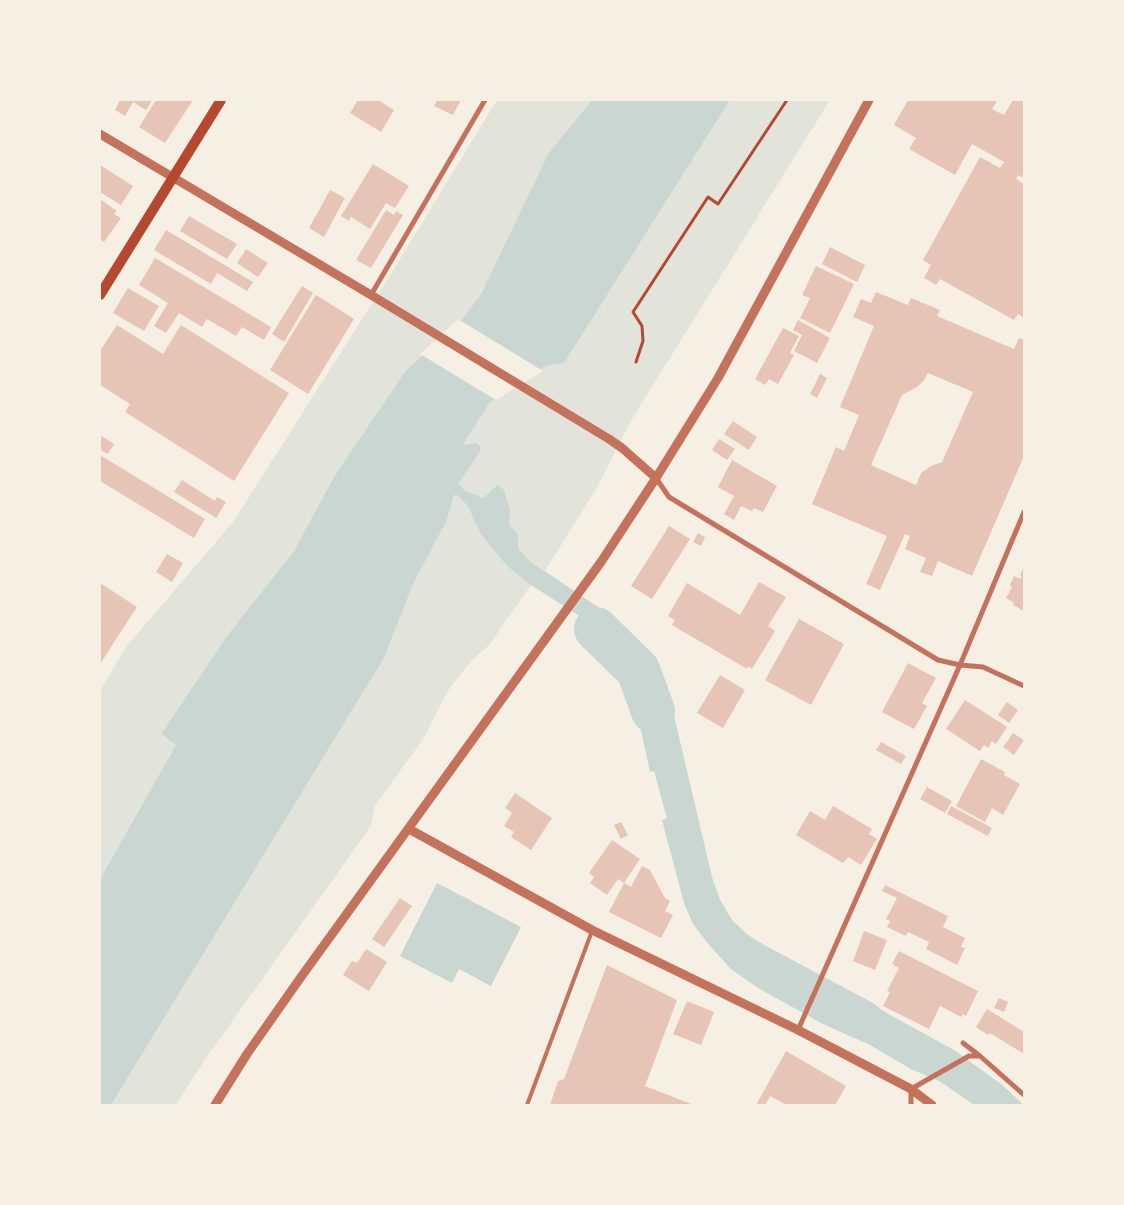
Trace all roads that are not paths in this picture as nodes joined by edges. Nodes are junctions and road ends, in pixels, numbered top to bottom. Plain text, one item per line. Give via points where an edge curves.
1 (221, 100) edge
2 (485, 100) edge
3 (869, 100) edge
4 (100, 134) edge
5 (173, 177) junction
6 (100, 295) edge
7 (371, 295) junction
8 (656, 478) junction
9 (1024, 512) edge
10 (960, 665) junction
11 (1024, 686) edge
12 (409, 829) junction
13 (592, 930) junction
14 (798, 1030) junction
15 (963, 1043) dead end
16 (980, 1056) junction
17 (911, 1089) junction
18 (1024, 1094) edge
19 (215, 1105) edge
20 (527, 1105) edge
21 (912, 1105) edge
22 (932, 1105) edge

1 - 5 main road
2 - 7 street
3 - 8 street via 718,378
4 - 5 street
5 - 6 main road
5 - 7 street
7 - 8 street via 609,439
8 - 10 street via 669,497 938,660
8 - 12 street via 601,562
9 - 10 street
10 - 11 street via 984,667
10 - 14 street
12 - 13 street
12 - 19 street via 284,1000
13 - 14 street
13 - 20 lane
14 - 17 street
15 - 16 street
16 - 17 street via 969,1056
16 - 18 street
17 - 21 street
17 - 22 street

